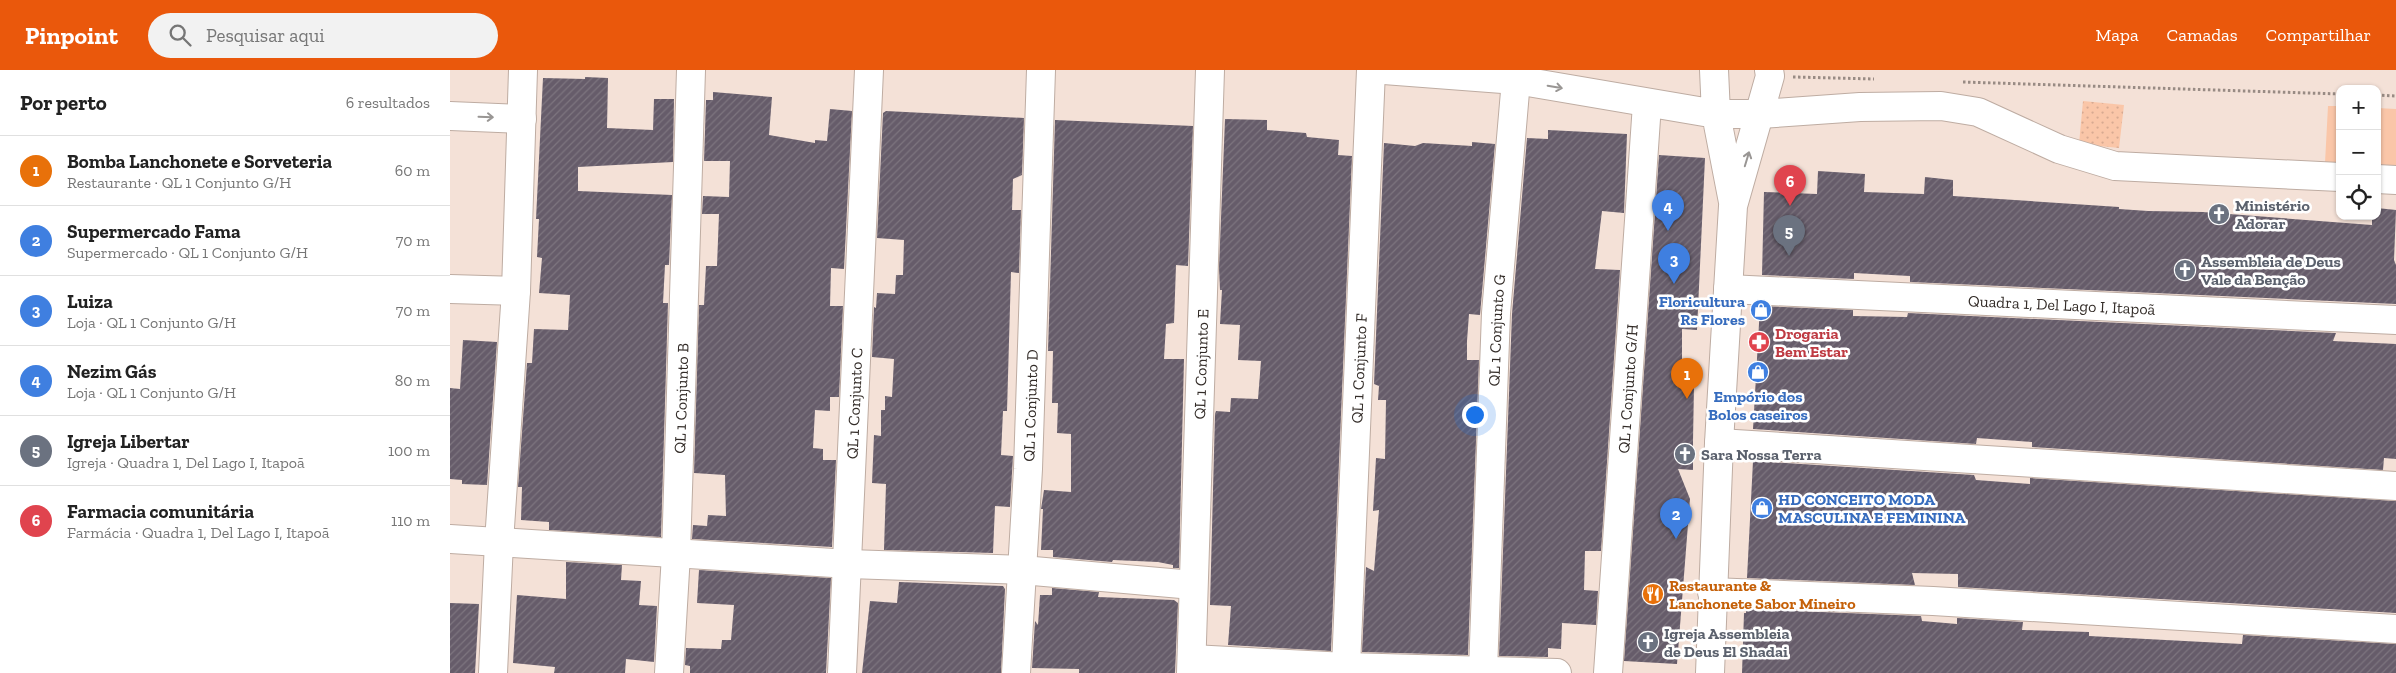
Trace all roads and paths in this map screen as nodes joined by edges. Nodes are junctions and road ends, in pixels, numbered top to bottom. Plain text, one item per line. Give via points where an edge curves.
1 (523, 70) edge
2 (691, 70) edge
3 (869, 70) edge
4 (1041, 70) edge
5 (1210, 70) edge
6 (1371, 70) edge
7 (1384, 70) edge
8 (1714, 70) edge
9 (1769, 70) edge
10 (1516, 80) junction
11 (2381, 95) edge
12 (2396, 96) edge
13 (1647, 104) junction
14 (1716, 114) junction
15 (1760, 114) junction
16 (450, 116) edge
17 (522, 119) junction
18 (2336, 177) edge
19 (2381, 179) edge
20 (2396, 180) edge
21 (1733, 206) junction
22 (450, 289) edge
23 (1728, 289) junction
24 (516, 291) junction
25 (2396, 320) edge
26 (1719, 444) junction
27 (2396, 486) edge
28 (450, 539) edge
29 (499, 542) junction
30 (676, 554) junction
31 (849, 564) junction
32 (1022, 570) junction
33 (1193, 585) junction
34 (1712, 592) junction
35 (2396, 629) edge
36 (1191, 666) edge
37 (1346, 667) junction
38 (1483, 671) junction
39 (493, 673) edge
40 (669, 673) edge
41 (842, 673) edge
42 (1016, 673) edge
43 (1557, 673) edge
44 (1608, 673) edge
45 (1710, 673) edge

1 - 17 street
2 - 30 street, QL 1 Conjunto B
3 - 31 street, QL 1 Conjunto C
4 - 32 street, QL 1 Conjunto D
5 - 33 street, QL 1 Conjunto E
6 - 37 street, QL 1 Conjunto F
7 - 10 street
8 - 14 street
9 - 15 street
10 -> 13 street
10 - 38 street, QL 1 Conjunto G via 1496,313
11 - 12 path
13 - 14 street
13 - 44 street, QL 1 Conjunto G/H
14 - 15 street
14 - 21 street
15 - 18 street via 1941,106 1978,112 2059,149 2115,166
21 -> 15 street
16 -> 17 street
17 - 24 street
19 - 20 street
21 - 23 street
22 - 24 street
23 - 25 street, Quadra 1, Del Lago I, Itapoã
23 - 26 street
24 - 29 street
26 - 27 street
26 - 34 street
28 - 29 street
29 - 30 street
29 - 39 street
30 - 31 street
30 - 40 street, QL 1 Conjunto B
31 - 32 street
31 - 41 street, QL 1 Conjunto C
32 - 33 street
32 - 42 street, QL 1 Conjunto D
33 - 36 street, QL 1 Conjunto E
34 - 35 street via 1933,601
34 - 45 street
36 - 37 street
37 - 38 street
38 - 43 street

